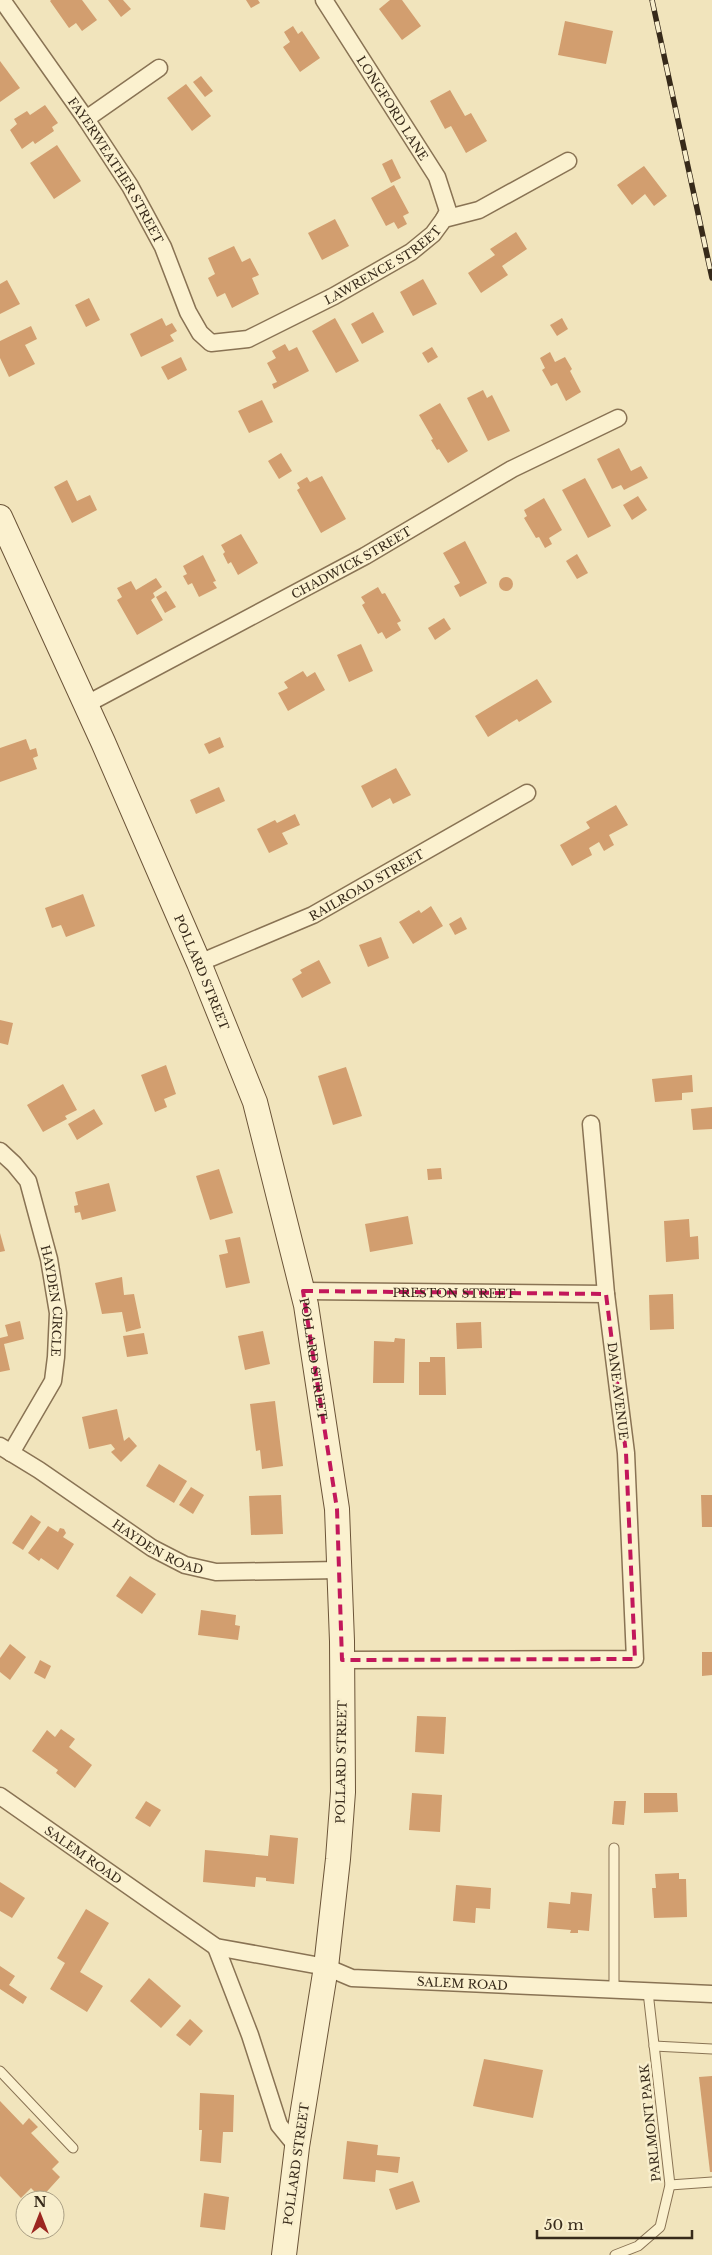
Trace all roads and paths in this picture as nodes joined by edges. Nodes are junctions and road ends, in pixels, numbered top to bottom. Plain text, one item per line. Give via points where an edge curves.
1 (2, 0) edge
2 (324, 0) edge
3 (159, 68) dead end
4 (86, 119) junction
5 (568, 161) dead end
6 (444, 219) junction
7 (217, 343) joint
8 (618, 418) dead end
9 (0, 517) edge
10 (85, 705) junction
11 (527, 793) dead end
12 (199, 963) junction
13 (591, 1124) dead end
14 (0, 1151) edge
15 (303, 1291) junction
16 (606, 1294) junction
17 (6, 1449) edge
18 (339, 1570) junction
19 (342, 1660) junction
20 (0, 1796) edge
21 (614, 1848) dead end
22 (216, 1947) junction
23 (326, 1967) junction
24 (614, 1990) junction
25 (648, 1992) junction
26 (712, 1994) edge
27 (654, 2046) junction
28 (712, 2049) edge
29 (0, 2071) edge
30 (297, 2147) junction
31 (73, 2148) dead end
32 (712, 2182) edge
33 (670, 2184) junction
34 (284, 2255) edge
35 (615, 2255) edge

1 - 4 street, FAYERWEATHER STREET
2 - 6 street, LONGFORD LANE via 437,177 448,211
3 - 4 street
4 - 7 street, FAYERWEATHER STREET via 130,186 163,247 188,312 200,333 212,343
5 - 6 street, LAWRENCE STREET via 479,210
6 - 7 street, LAWRENCE STREET via 434,234 411,252 334,296 248,340
8 - 10 street, CHADWICK STREET via 512,469 365,556
9 - 10 main road, POLLARD STREET
10 - 12 main road, POLLARD STREET
11 - 12 street, RAILROAD STREET via 313,915
12 - 15 main road, POLLARD STREET via 255,1102
13 - 16 street, DANE AVENUE
14 - 17 street, HAYDEN CIRCLE via 28,1181 49,1259 58,1313 53,1381
15 - 16 street, PRESTON STREET
15 - 18 main road, POLLARD STREET via 322,1400 336,1509
16 - 19 street, DANE AVENUE via 626,1453 635,1659
17 - 18 street, HAYDEN ROAD via 152,1548 185,1565 216,1572
18 - 19 main road, POLLARD STREET
19 - 23 main road, POLLARD STREET via 343,1792
20 - 22 street, SALEM ROAD
21 - 24 lane
22 - 23 street, SALEM ROAD
22 - 30 street via 250,2035 279,2125
23 - 24 street, SALEM ROAD via 352,1978
23 - 30 main road, POLLARD STREET
24 - 25 street, SALEM ROAD
25 - 26 street, SALEM ROAD
25 - 27 lane, PARLMONT PARK
27 - 28 lane
27 - 33 lane, PARLMONT PARK
29 - 31 lane
30 - 34 main road, POLLARD STREET
32 - 33 lane
33 - 35 lane, PARLMONT PARK via 660,2227 638,2246

